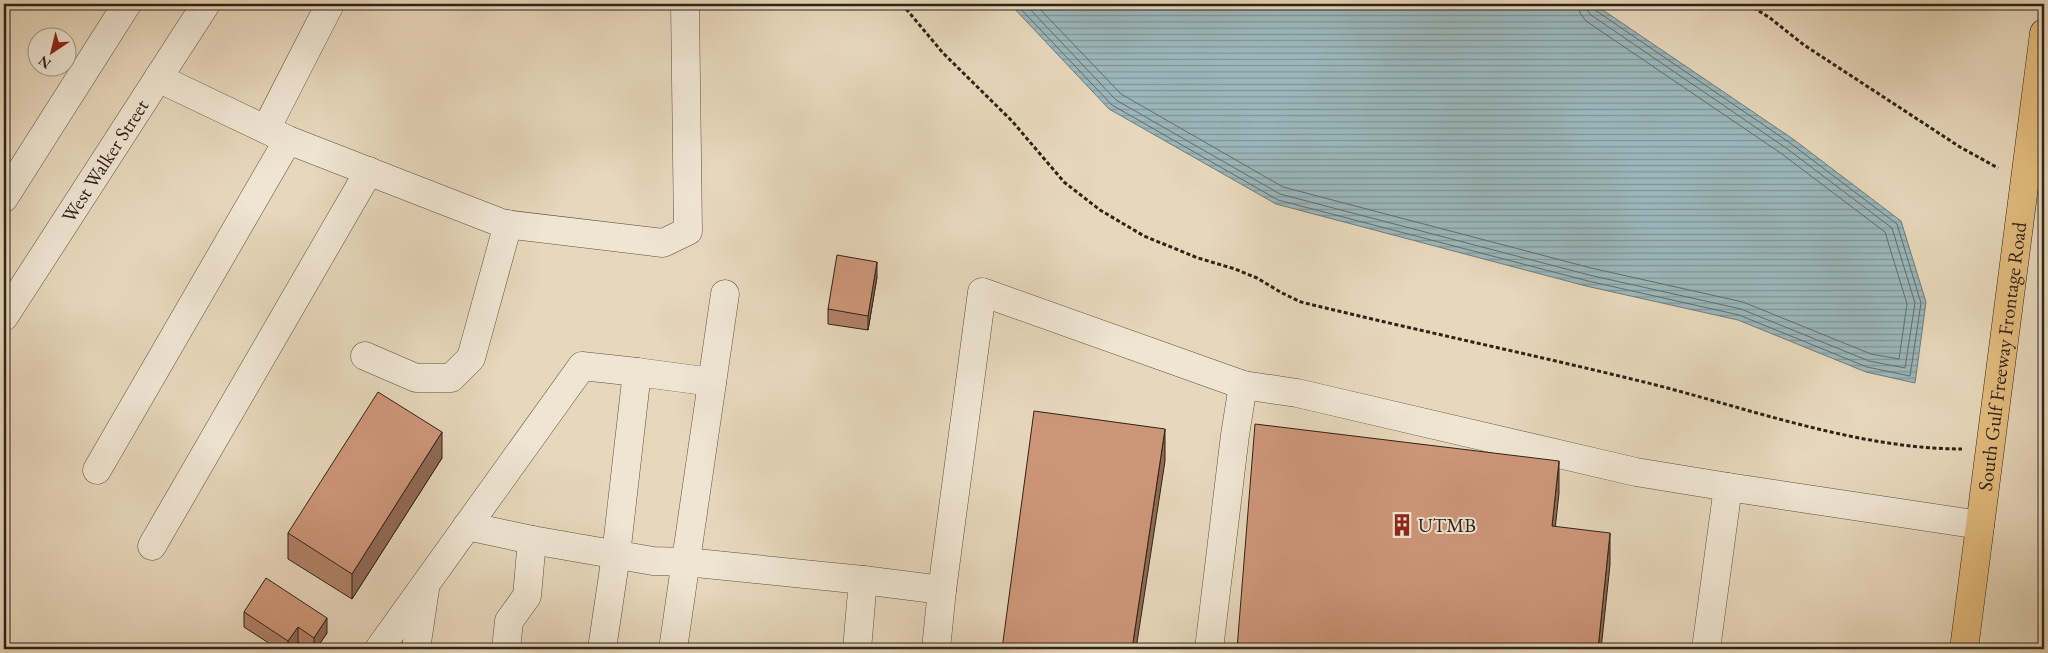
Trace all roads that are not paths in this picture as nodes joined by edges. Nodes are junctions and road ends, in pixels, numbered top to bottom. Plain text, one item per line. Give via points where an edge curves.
1 (127, 4) edge
2 (206, 4) edge
3 (330, 4) edge
4 (685, 4) edge
5 (2044, 33) edge
6 (158, 78) junction
7 (277, 135) junction
8 (369, 171) junction
9 (4, 198) edge
10 (508, 224) junction
11 (725, 294) dead end
12 (4, 317) edge
13 (365, 356) dead end
14 (637, 372) junction
15 (712, 382) junction
16 (1243, 385) junction
17 (96, 470) dead end
18 (1728, 487) junction
19 (1980, 525) junction
20 (467, 526) junction
21 (532, 540) junction
22 (152, 546) dead end
23 (616, 555) junction
24 (686, 562) junction
25 (863, 580) junction
26 (426, 583) junction
27 (942, 590) junction
28 (378, 649) edge
29 (416, 649) edge
30 (506, 649) edge
31 (602, 649) edge
32 (673, 649) edge
33 (857, 649) edge
34 (936, 649) edge
35 (1208, 649) edge
36 (1706, 649) edge
37 (1964, 649) edge

1 - 9 street
2 - 6 street, West Walker Street
3 - 7 street
4 - 10 street via 688,231 663,243
5 - 19 main road, South Gulf Freeway Frontage Road
6 - 7 street
6 - 12 street, West Walker Street
7 - 8 street
7 - 17 street
8 - 10 street
8 - 22 street
10 - 13 street via 470,358 452,378 416,378
11 - 15 street
14 - 15 street
14 - 20 street via 582,366
14 - 23 street
15 - 24 street
16 - 18 street via 1296,393 1636,472
16 - 27 street via 982,292
16 - 35 street
18 - 19 street
18 - 36 street
19 - 37 main road, South Gulf Freeway Frontage Road
20 - 21 street
20 - 26 street
21 - 23 street
21 - 30 street via 527,596 509,621
23 - 24 street
23 - 31 street
24 - 25 street
24 - 32 street
25 - 27 street
25 - 33 street
26 - 28 street
26 - 29 street
27 - 34 street

